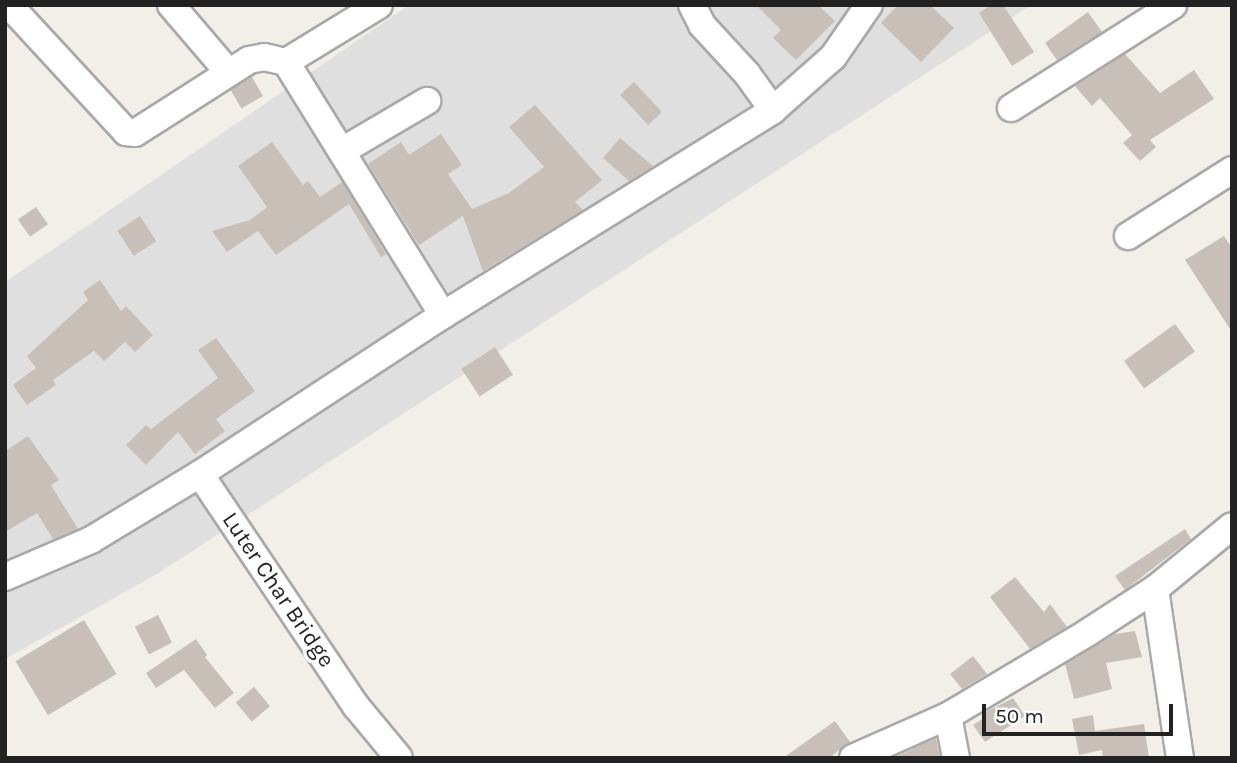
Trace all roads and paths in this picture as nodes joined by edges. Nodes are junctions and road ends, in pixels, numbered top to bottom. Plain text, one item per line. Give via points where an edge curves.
1 (9, 5) edge
2 (171, 5) edge
3 (379, 5) edge
4 (692, 5) edge
5 (869, 5) edge
6 (1173, 5) edge
7 (286, 62) junction
8 (229, 73) junction
9 (427, 101) dead end
10 (1011, 108) dead end
11 (773, 110) junction
12 (342, 151) junction
13 (1232, 170) edge
14 (1128, 236) dead end
15 (443, 315) junction
16 (200, 474) junction
17 (1232, 526) edge
18 (5, 577) edge
19 (1155, 589) junction
20 (948, 716) junction
21 (399, 758) edge
22 (853, 758) edge
23 (956, 758) edge
24 (1181, 758) edge

1 - 8 street via 126,132 135,133
2 - 8 street
3 - 7 street
4 - 11 street via 702,25
5 - 11 street via 833,57
6 - 10 street
7 - 8 street via 264,57 249,60
7 - 12 street
9 - 12 street
11 - 15 street
12 - 15 street
13 - 14 street
15 - 16 street
16 - 18 street via 91,540
16 - 21 street, Luter Char Bridge via 355,706
17 - 19 street
19 - 20 street
19 - 24 street
20 - 22 street
20 - 23 street

